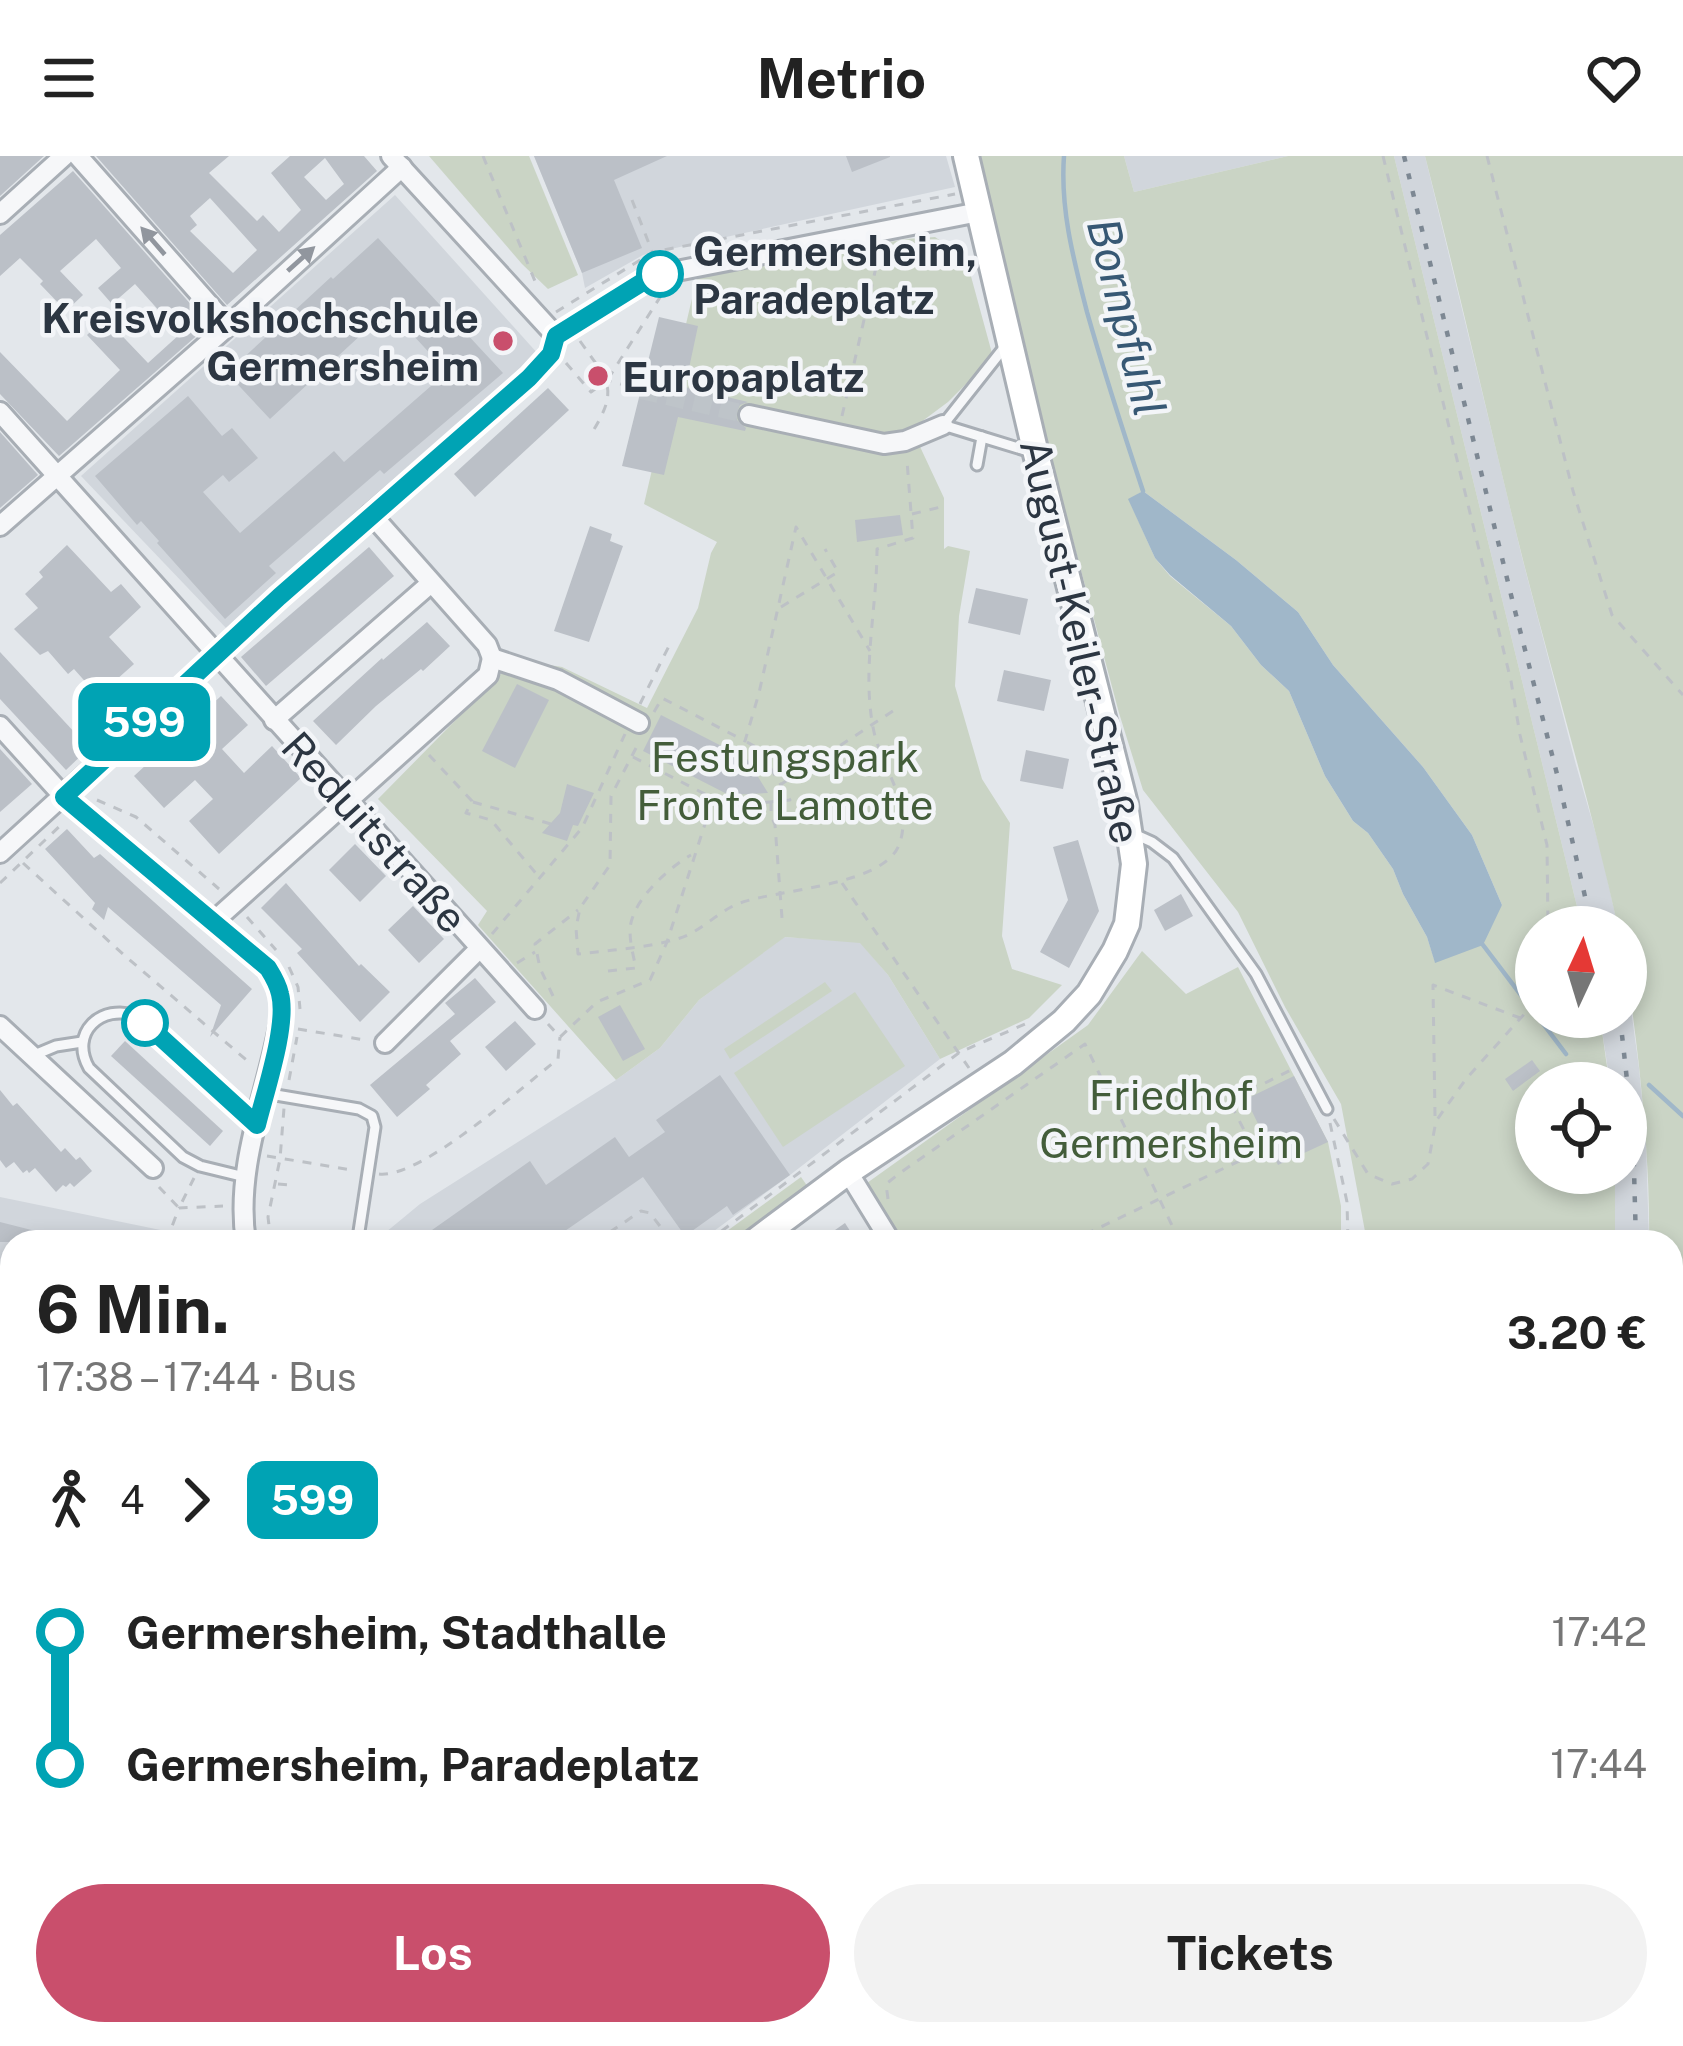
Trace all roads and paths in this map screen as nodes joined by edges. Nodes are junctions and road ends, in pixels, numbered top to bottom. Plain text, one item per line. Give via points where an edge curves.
1 (64, 156) edge
2 (79, 156) edge
3 (482, 156) edge
4 (966, 156) edge
5 (1383, 156) edge
6 (1487, 156) edge
7 (396, 162) edge
8 (632, 200) dead end
9 (980, 212) junction
10 (0, 214) edge
11 (884, 230) junction
12 (660, 274) junction
13 (542, 298) dead end
14 (228, 326) junction
15 (556, 336) junction
16 (1009, 341) junction
17 (580, 342) dead end
18 (562, 357) dead end
19 (607, 380) junction
20 (641, 390) tunnel mouth
21 (0, 412) edge
22 (749, 415) tunnel mouth
23 (943, 425) junction
24 (593, 431) dead end
25 (831, 433) junction
26 (982, 437) junction
27 (905, 441) junction
28 (1036, 454) junction
29 (976, 466) dead end
30 (56, 475) junction
31 (945, 506) dead end
32 (371, 514) junction
33 (911, 514) junction
34 (0, 526) edge
35 (825, 549) dead end
36 (826, 580) junction
37 (430, 583) junction
38 (779, 608) junction
39 (670, 644) dead end
40 (218, 653) junction
41 (871, 653) junction
42 (492, 658) junction
43 (1683, 695) edge
44 (899, 707) dead end
45 (274, 720) junction
46 (639, 720) junction
47 (873, 724) junction
48 (0, 726) edge
49 (416, 741) junction
50 (745, 741) junction
51 (636, 748) dead end
52 (632, 756) junction
53 (780, 784) junction
54 (72, 797) junction
55 (713, 799) junction
56 (349, 801) junction
57 (472, 801) junction
58 (771, 802) junction
59 (551, 824) dead end
60 (1132, 833) junction
61 (0, 853) edge
62 (695, 853) junction
63 (23, 863) junction
64 (540, 878) junction
65 (841, 882) junction
66 (0, 883) edge
67 (780, 891) junction
68 (235, 903) junction
69 (1548, 906) edge
70 (580, 908) junction
71 (74, 910) junction
72 (67, 916) dead end
73 (782, 918) dead end
74 (213, 922) junction
75 (667, 942) junction
76 (632, 947) junction
77 (479, 950) junction
78 (536, 951) junction
79 (608, 971) dead end
80 (502, 973) junction
81 (553, 995) dead end
82 (535, 1009) joint
83 (1515, 1016) edge
84 (1030, 1022) dead end
85 (0, 1026) edge
86 (1515, 1026) edge
87 (298, 1029) junction
88 (329, 1034) junction
89 (560, 1037) junction
90 (82, 1042) junction
91 (327, 1043) dead end
92 (385, 1043) joint
93 (960, 1052) junction
94 (32, 1056) junction
95 (1304, 1064) junction
96 (978, 1085) junction
97 (266, 1086) junction
98 (286, 1097) junction
99 (1327, 1109) junction
100 (1436, 1121) junction
101 (257, 1125) junction
102 (283, 1136) junction
103 (295, 1137) dead end
104 (250, 1152) junction
105 (280, 1159) junction
106 (200, 1166) junction
107 (153, 1168) joint
108 (848, 1172) junction
109 (368, 1173) junction
110 (245, 1177) junction
111 (276, 1184) junction
112 (289, 1186) dead end
113 (1159, 1198) junction
114 (889, 1203) dead end
115 (243, 1206) junction
116 (179, 1208) junction
117 (901, 1222) dead end
118 (171, 1230) edge
119 (245, 1230) edge
120 (269, 1230) edge
121 (359, 1230) edge
122 (613, 1230) edge
123 (663, 1230) edge
124 (723, 1230) edge
125 (770, 1230) edge
126 (884, 1230) edge
127 (906, 1230) edge
128 (1094, 1230) edge
129 (1174, 1230) edge
130 (1348, 1230) edge

1 - 10 street
14 -> 2 street
3 - 13 path
4 - 9 street, August-Keiler-Straße
5 - 69 path via 1547,845
6 - 43 path via 1612,615
14 -> 7 street
7 - 15 street
8 - 12 path
9 - 11 street
9 - 16 street, August-Keiler-Straße
11 - 12 street
11 - 25 path
12 - 15 street
12 - 19 path via 664,293
14 - 30 street
15 - 32 street via 544,364
16 - 23 lane
16 - 28 street, August-Keiler-Straße
17 - 19 path
18 - 19 path via 591,392
19 - 20 path
19 - 24 path via 608,407
21 - 30 street, Reduitstraße
22 - 25 street
23 - 26 lane
23 - 27 street
25 - 27 street
26 - 28 lane
26 - 29 lane
27 - 33 path
28 - 60 street, August-Keiler-Straße
30 - 34 street
30 - 40 street, Reduitstraße
31 - 33 path
32 - 37 street
32 - 40 street
33 - 41 path via 913,538 877,550
35 - 36 path via 838,572
36 - 38 path
36 - 38 path via 796,527
36 - 41 path
37 - 42 street
37 - 45 street
38 - 50 path
39 - 46 path
40 - 45 street, Reduitstraße
40 - 54 street
41 - 47 path
42 - 46 street
42 - 49 street via 488,675
44 - 47 path
45 - 56 street, Reduitstraße
46 - 50 path via 662,698
46 - 64 path via 582,828
47 - 53 path
47 - 65 path via 898,795 899,845 887,861
48 - 54 street
49 - 56 street
49 - 57 path
50 - 53 path
51 - 52 path
52 - 55 path
52 - 70 path via 611,796 610,865
53 - 58 path via 790,800
54 - 61 street
54 - 63 path
54 - 68 path via 136,817
54 - 74 street
55 - 58 path via 728,806
55 - 62 path
56 - 68 street
56 - 77 street, Reduitstraße
57 - 59 path
57 - 64 path via 466,813 491,820
58 - 67 path
60 - 95 lane via 1173,858 1256,974
60 - 96 street, August-Keiler-Straße via 1127,924 1089,994
62 - 75 path
62 - 76 path via 644,898 631,921
63 - 66 path
63 - 71 path
64 - 77 path
65 - 67 path
65 - 93 path
67 - 73 path
67 - 75 path via 736,904
68 - 74 street
68 - 87 path via 294,974
70 - 76 path via 578,954
70 - 78 path
71 - 72 path
71 - 97 path
74 - 97 street via 268,968 280,992
75 - 76 path
75 - 89 path via 650,980 597,1002
76 - 79 path via 636,968
77 - 80 street, Reduitstraße
77 - 92 street
78 - 80 path
78 - 81 path
80 - 82 street, Reduitstraße
82 - 89 path
83 - 100 path via 1432,986
84 - 93 path
85 - 94 street
86 - 100 path
87 - 88 path
87 - 98 path
88 - 91 path
88 - 92 path
89 - 109 path via 558,1059 439,1152 388,1175
90 - 94 lane
90 - 101 lane via 101,1016 137,1016
90 - 106 lane via 89,1068
93 - 96 path
93 - 124 path
94 - 107 street
95 - 99 lane
95 - 113 path via 1228,1101 1256,1153
96 - 108 street, August-Keiler-Straße
97 - 98 lane
97 - 101 street
98 - 102 path
98 - 109 lane via 368,1112 375,1127
99 - 100 path via 1368,1174 1392,1184 1427,1164
99 - 130 path
101 - 104 street
102 - 103 path
102 - 105 path
104 - 105 path
104 - 110 street
105 - 109 path
105 - 111 path
106 - 110 lane
106 - 116 path
107 - 116 path via 153,1180
108 - 125 street, August-Keiler-Straße
108 - 126 street
109 - 121 lane
110 - 115 street
111 - 112 path
111 - 120 path
113 - 114 path via 1084,1044 886,1184
113 - 128 path
113 - 129 path
115 - 116 path
115 - 119 street
116 - 118 path
117 - 127 path
122 - 123 path via 641,1211

